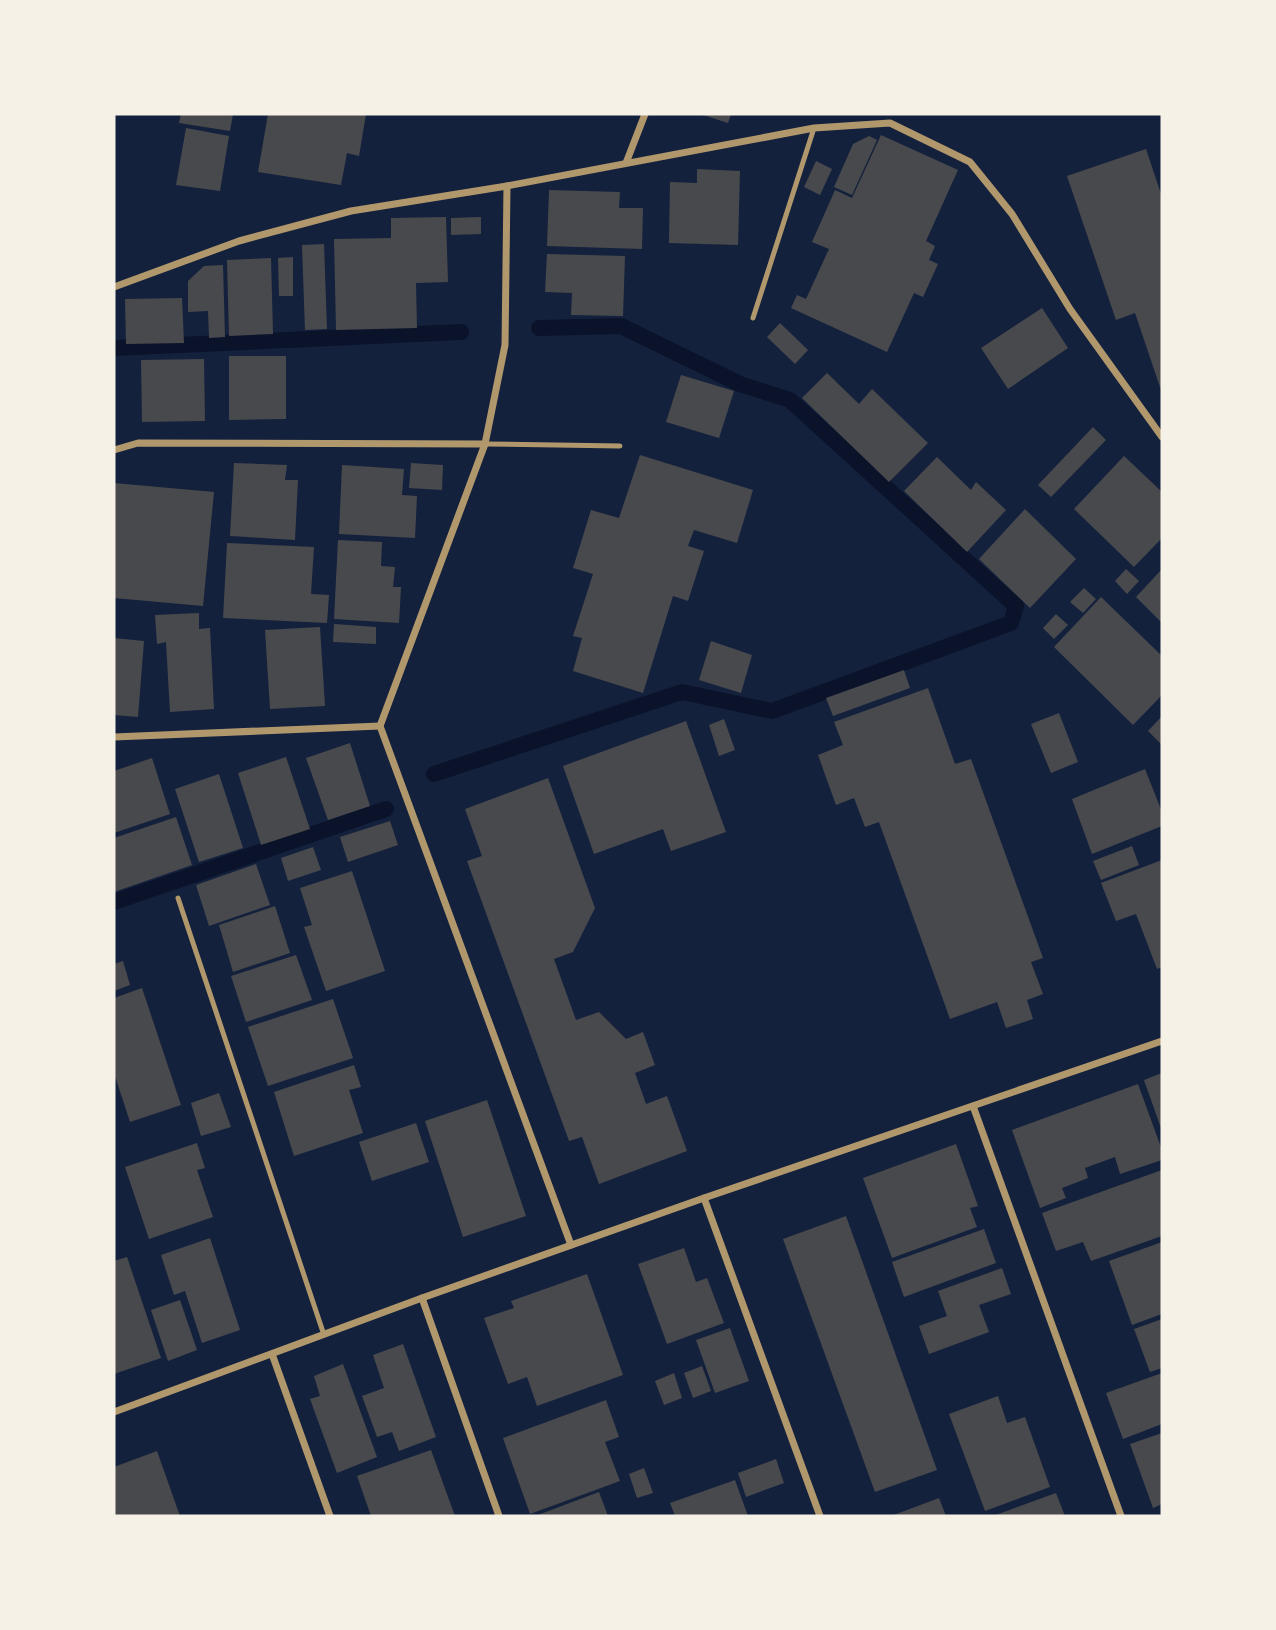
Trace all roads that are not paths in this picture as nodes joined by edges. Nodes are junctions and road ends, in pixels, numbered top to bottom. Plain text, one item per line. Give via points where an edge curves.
1 (645, 114) edge
2 (814, 128) junction
3 (626, 163) junction
4 (507, 186) junction
5 (114, 287) edge
6 (753, 318) dead end
7 (1162, 437) edge
8 (485, 443) junction
9 (620, 446) dead end
10 (114, 450) edge
11 (380, 726) junction
12 (114, 737) edge
13 (178, 898) dead end
14 (1162, 1041) edge
15 (973, 1106) junction
16 (704, 1198) junction
17 (571, 1245) junction
18 (422, 1298) junction
19 (324, 1335) junction
20 (272, 1354) junction
21 (114, 1412) edge
22 (330, 1516) edge
23 (499, 1516) edge
24 (820, 1516) edge
25 (1121, 1516) edge

1 - 3 street
2 - 3 street
2 - 6 lane
2 - 7 street via 890,123 970,162 1012,214 1070,309
3 - 4 street
4 - 5 street via 351,211 239,241
4 - 8 street via 505,345
8 - 9 lane
8 - 10 street via 138,443
8 - 11 street
11 - 12 street
11 - 17 street
13 - 19 lane
14 - 15 street
15 - 16 street
15 - 25 street
16 - 17 street
16 - 24 street
17 - 18 street
18 - 19 street
18 - 23 street
19 - 20 street
20 - 21 street
20 - 22 street

